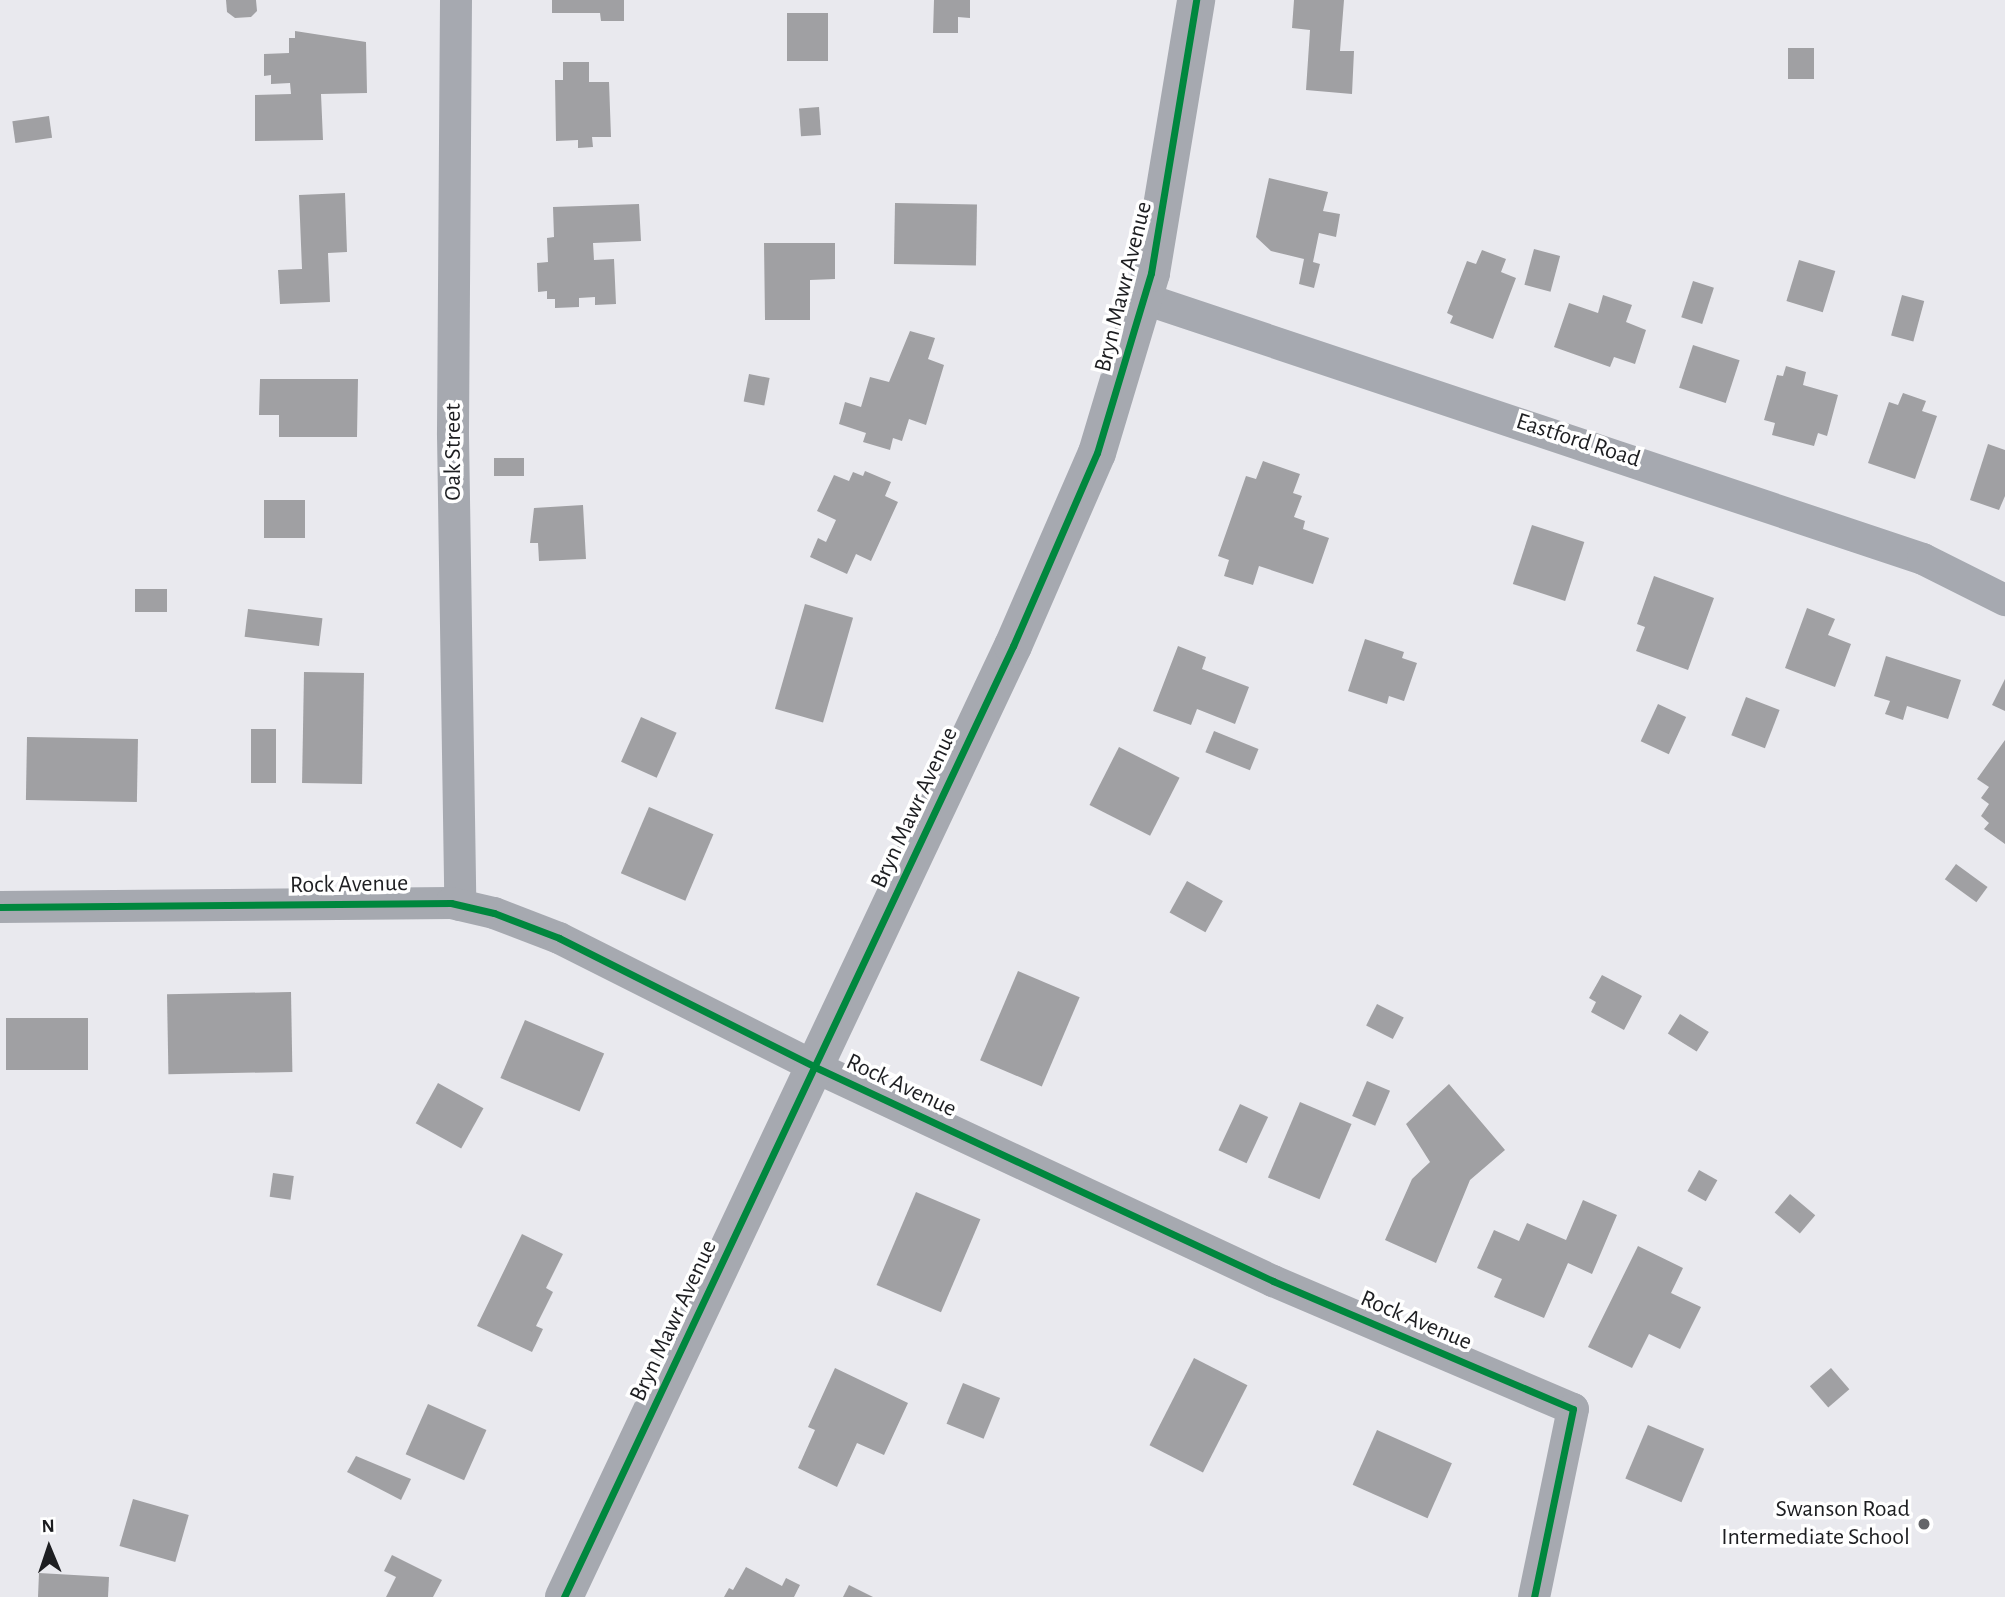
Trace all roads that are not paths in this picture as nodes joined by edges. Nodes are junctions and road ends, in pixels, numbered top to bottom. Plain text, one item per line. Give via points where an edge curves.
1 (456, 0) edge
2 (1196, 0) edge
3 (1145, 299) junction
4 (2005, 600) edge
5 (460, 905) junction
6 (0, 907) edge
7 (815, 1067) junction
8 (564, 1597) edge
9 (1534, 1597) edge

1 - 5 street, Oak Street via 453,435
2 - 3 street, Bryn Mawr Avenue
3 - 4 street, Eastford Road via 1923,559
3 - 7 street, Bryn Mawr Avenue via 1108,420 1070,518
5 - 6 street, Rock Avenue
5 - 7 street, Rock Avenue via 559,938
7 - 8 street, Bryn Mawr Avenue
7 - 9 street, Rock Avenue via 1273,1281 1573,1409

